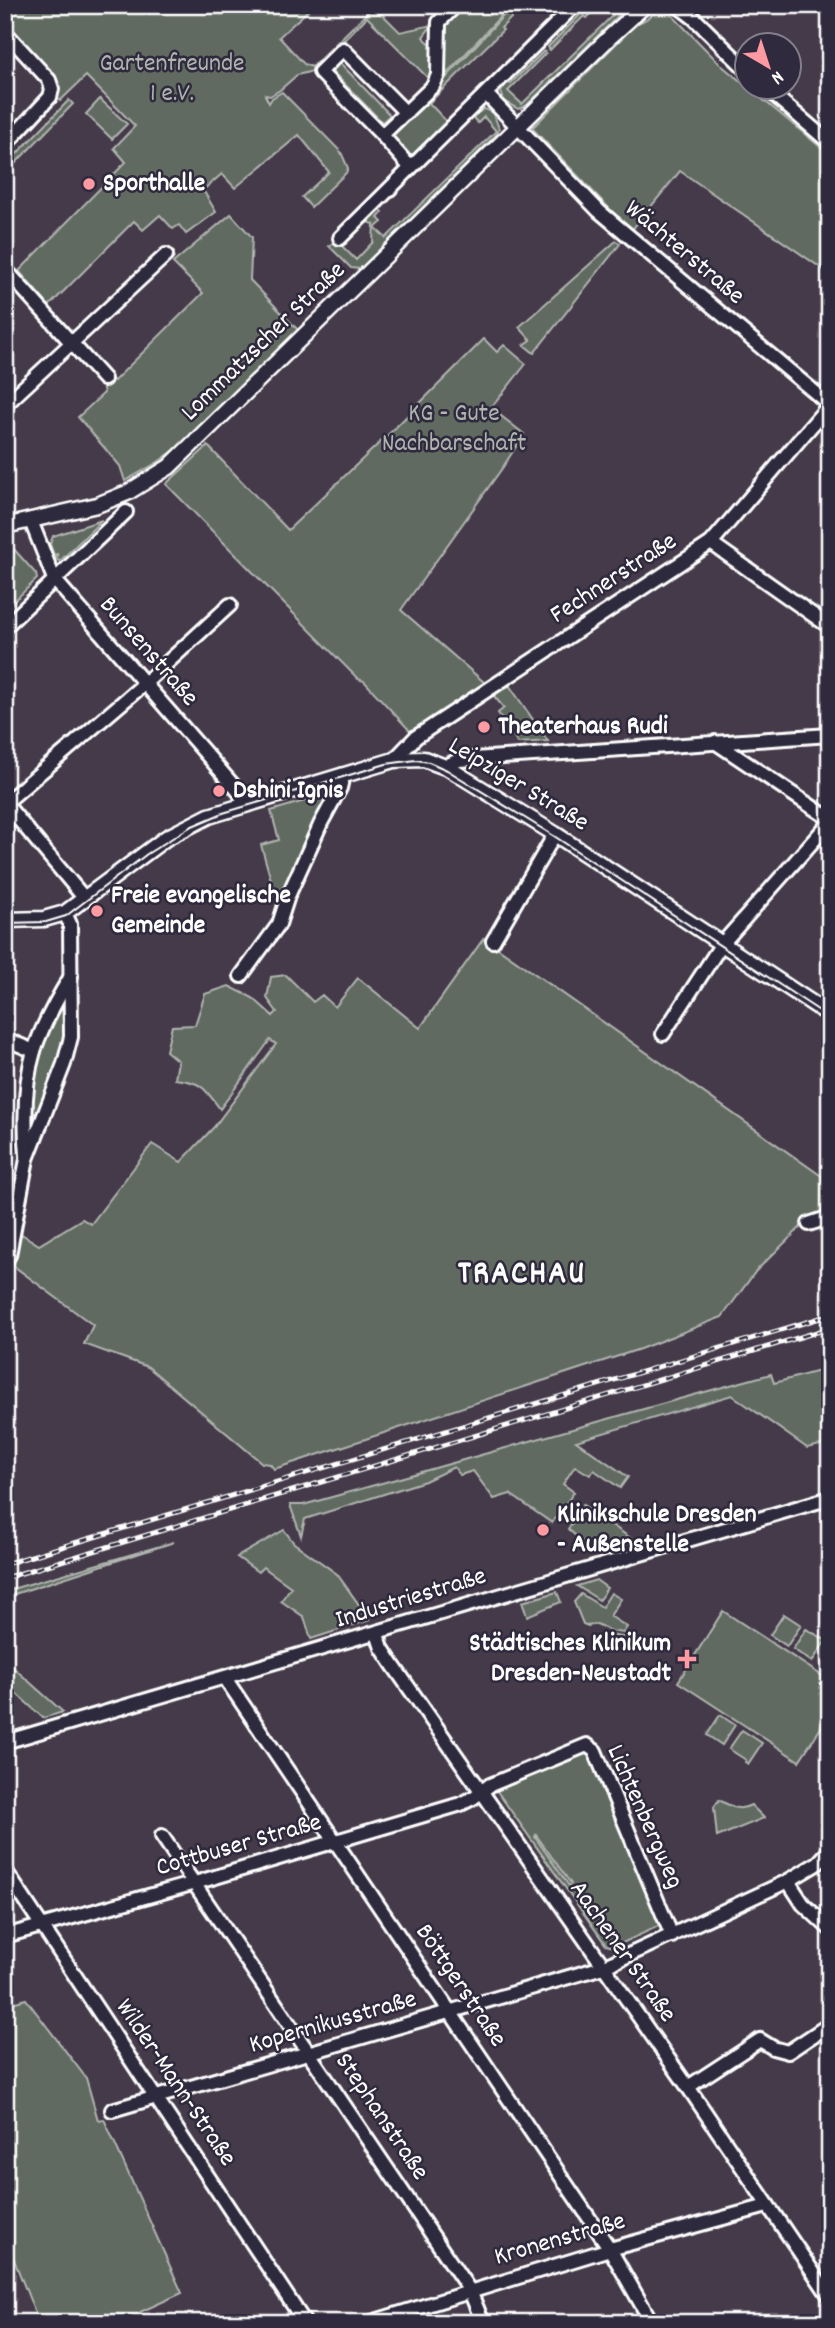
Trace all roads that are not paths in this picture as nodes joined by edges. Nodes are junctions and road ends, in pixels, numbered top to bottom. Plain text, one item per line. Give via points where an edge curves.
1 (470, 5) edge
2 (575, 5) edge
3 (645, 5) edge
4 (677, 5) edge
5 (687, 5) edge
6 (454, 7) edge
7 (694, 18) junction
8 (5, 32) edge
9 (734, 58) edge
10 (486, 94) junction
11 (782, 102) edge
12 (405, 113) junction
13 (517, 128) junction
14 (382, 135) junction
15 (830, 143) edge
16 (5, 145) edge
17 (410, 167) junction
18 (340, 238) dead end
19 (166, 256) dead end
20 (5, 269) edge
21 (72, 344) junction
22 (104, 379) dead end
23 (830, 404) edge
24 (5, 405) edge
25 (126, 512) dead end
26 (31, 521) junction
27 (5, 526) edge
28 (710, 543) junction
29 (54, 579) junction
30 (230, 606) dead end
31 (5, 627) edge
32 (830, 627) edge
33 (144, 684) junction
34 (830, 735) edge
35 (715, 741) junction
36 (394, 760) junction
37 (448, 768) junction
38 (343, 775) junction
39 (5, 803) edge
40 (244, 804) junction
41 (830, 820) edge
42 (555, 834) junction
43 (85, 899) junction
44 (65, 913) junction
45 (5, 920) edge
46 (493, 941) dead end
47 (722, 944) junction
48 (71, 976) junction
49 (240, 976) dead end
50 (830, 1015) edge
51 (663, 1034) dead end
52 (5, 1039) edge
53 (34, 1051) junction
54 (27, 1159) junction
55 (830, 1217) edge
56 (809, 1224) dead end
57 (5, 1262) edge
58 (830, 1498) edge
59 (377, 1633) junction
60 (225, 1678) junction
61 (5, 1742) edge
62 (482, 1791) junction
63 (162, 1836) dead end
64 (335, 1841) junction
65 (830, 1850) edge
66 (5, 1870) edge
67 (788, 1881) junction
68 (195, 1883) junction
69 (43, 1926) junction
70 (830, 1929) edge
71 (5, 1936) edge
72 (671, 1936) junction
73 (603, 1967) junction
74 (450, 2012) junction
75 (830, 2024) edge
76 (311, 2053) junction
77 (688, 2087) junction
78 (158, 2097) junction
79 (112, 2110) dead end
80 (767, 2206) junction
81 (610, 2249) junction
82 (470, 2291) junction
83 (830, 2297) edge
84 (305, 2323) edge
85 (368, 2323) edge
86 (483, 2323) edge
87 (652, 2323) edge

1 - 6 street
2 - 10 street, Lommatzscher Straße
3 - 13 main road, Lommatzscher Straße
4 - 7 street
5 - 7 street
6 - 12 street via 439,22 438,75 433,86
7 - 9 street
8 - 16 street via 52,89 50,97
10 - 13 street
10 - 17 street, Lommatzscher Straße
11 - 15 street
12 - 14 street
12 - 14 street via 343,50 320,72
13 - 23 street, Wächterstraße via 599,211
13 - 26 main road, Lommatzscher Straße via 169,467 97,505
14 - 17 street
17 - 18 street, Lommatzscher Straße
19 - 21 street
20 - 21 street
21 - 22 street
21 - 24 street
23 - 28 street, Fechnerstraße
25 - 29 street
26 - 27 main road, Lommatzscher Straße
26 - 29 street, Bunsenstraße
28 - 32 street
28 - 36 street, Fechnerstraße via 416,737
29 - 31 street
29 - 33 street, Bunsenstraße
30 - 33 street
33 - 39 street
33 - 40 street, Bunsenstraße via 240,793
34 - 35 street
35 - 37 street via 459,760
35 - 41 street
36 - 37 main road, Leipziger Straße via 412,757
36 - 38 main road, Leipziger Straße
37 - 42 main road, Leipziger Straße
38 - 40 main road, Leipziger Straße
38 - 49 street via 279,923
39 - 43 street
40 - 43 main road, Leipziger Straße via 166,838
41 - 47 street
42 - 46 street
42 - 47 main road, Leipziger Straße
43 - 44 main road, Leipziger Straße
44 - 45 main road, Leipziger Straße via 44,919
44 - 48 street via 70,924
47 - 50 main road, Leipziger Straße
47 - 51 street
48 - 53 street
48 - 54 street via 71,1037
52 - 53 street
53 - 54 street via 24,1113
54 - 57 street
55 - 56 street
58 - 59 street, Industriestraße
59 - 60 street, Industriestraße
59 - 62 street, Aachener Straße via 393,1665
60 - 61 street, Industriestraße
60 - 64 street, Böttgerstraße
62 - 64 street, Cottbuser Straße via 461,1804
62 - 72 street, Lichtenbergweg via 559,1756 591,1747
62 - 73 street, Aachener Straße
63 - 68 street, Stephanstraße
64 - 68 street, Cottbuser Straße
64 - 74 street, Böttgerstraße
65 - 67 street, Kopernikusstraße
66 - 69 street, Wilder-Mann-Straße
67 - 70 street via 803,1904
67 - 72 street, Kopernikusstraße
68 - 69 street, Cottbuser Straße
68 - 76 street, Stephanstraße
69 - 71 street, Cottbuser Straße
69 - 78 street, Wilder-Mann-Straße
72 - 73 street, Kopernikusstraße
73 - 74 street, Kopernikusstraße
73 - 77 street, Aachener Straße
74 - 76 street, Kopernikusstraße
74 - 81 street, Böttgerstraße
75 - 77 street via 789,2052 761,2040
76 - 78 street, Kopernikusstraße
76 - 82 street, Stephanstraße
77 - 80 street, Aachener Straße
78 - 79 street, Kopernikusstraße
78 - 84 street, Wilder-Mann-Straße
80 - 81 street, Kronenstraße
80 - 83 street, Aachener Straße
81 - 82 street, Kronenstraße
81 - 87 street, Böttgerstraße
82 - 85 street, Kronenstraße
82 - 86 street, Stephanstraße

